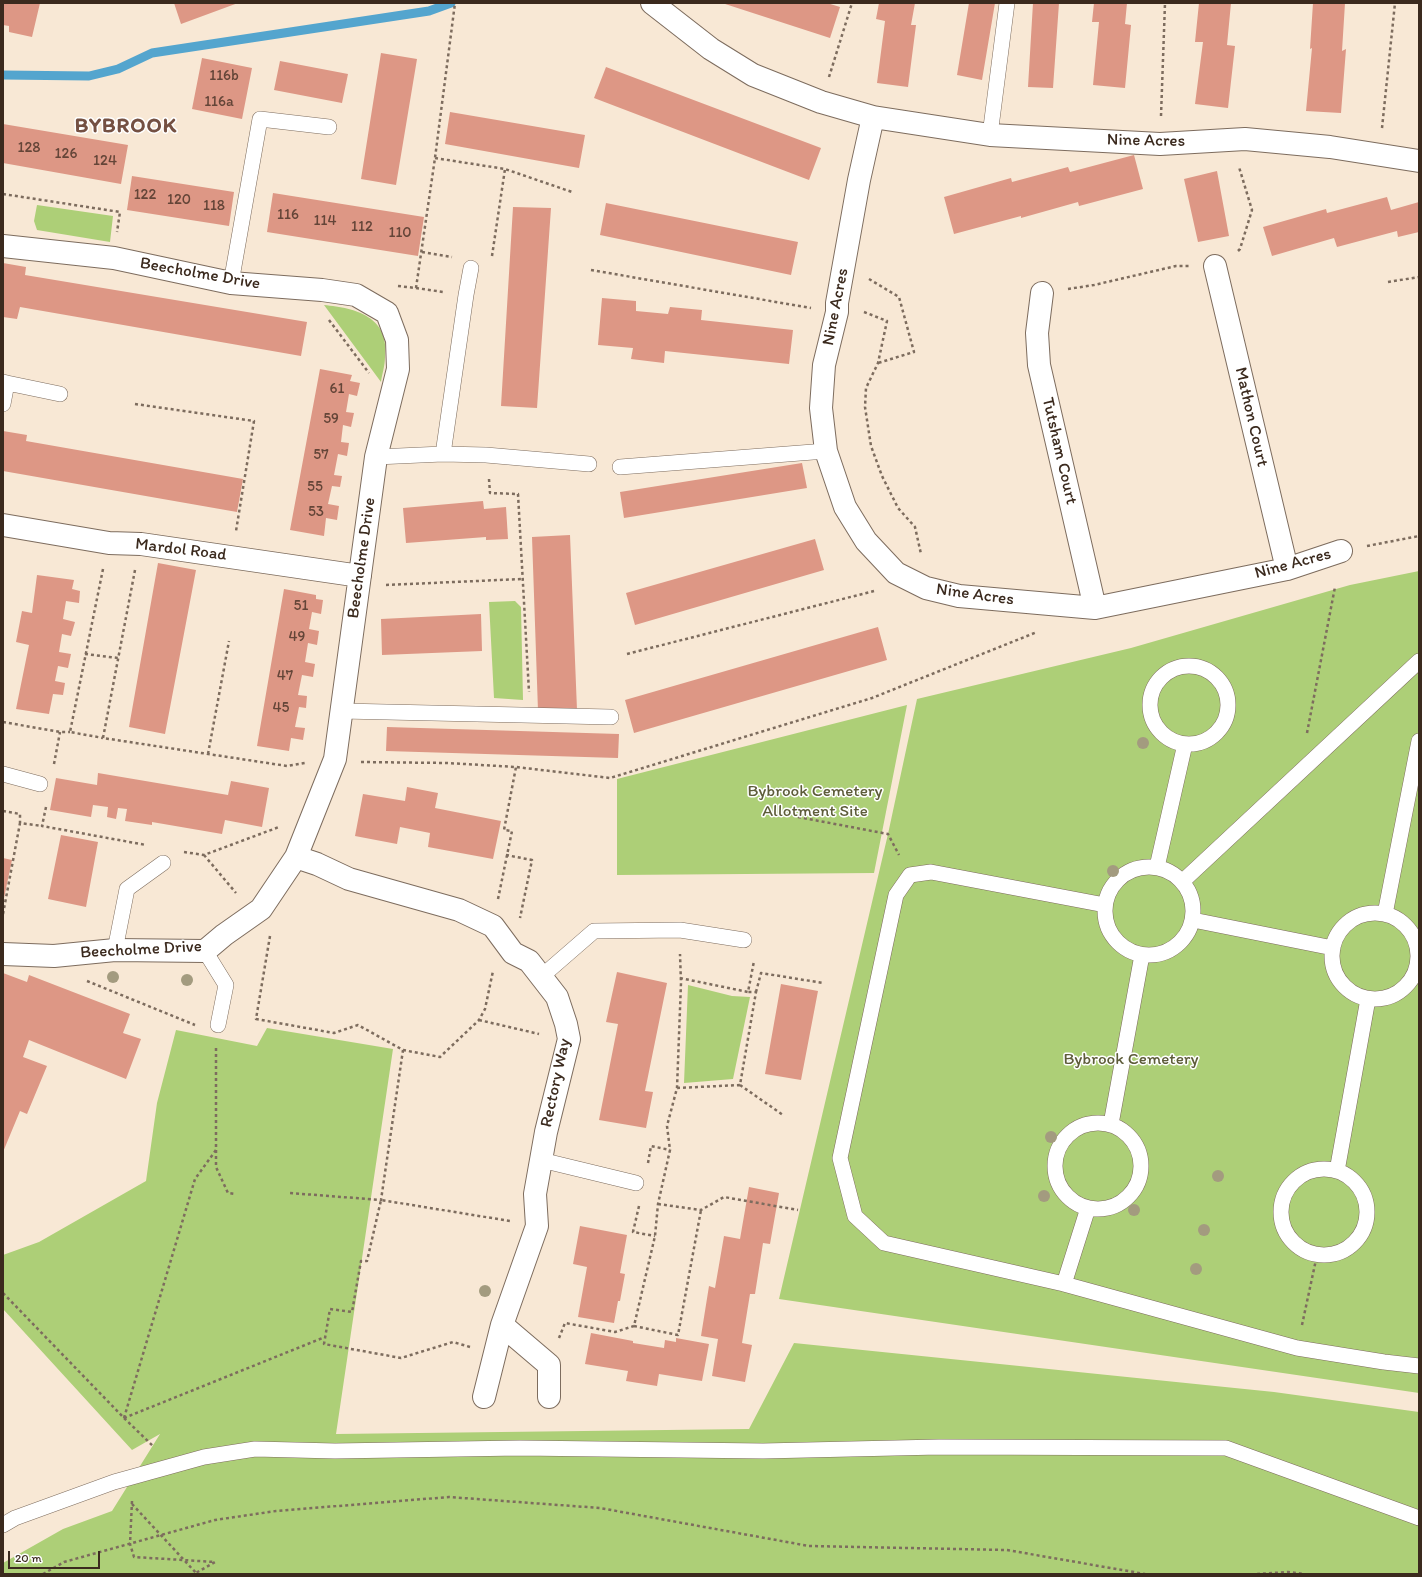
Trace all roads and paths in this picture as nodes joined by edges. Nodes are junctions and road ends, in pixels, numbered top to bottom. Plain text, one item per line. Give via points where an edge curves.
1 (454, 3) edge
2 (652, 3) edge
3 (852, 3) edge
4 (1007, 3) edge
5 (1165, 3) edge
6 (1395, 3) edge
7 (821, 102) junction
8 (873, 117) junction
9 (329, 127) dead end
10 (990, 135) junction
11 (1232, 140) junction
12 (1160, 144) junction
13 (1380, 154) junction
14 (435, 158) junction
15 (1419, 161) edge
16 (505, 169) junction
17 (572, 192) dead end
18 (3, 194) edge
19 (3, 246) edge
20 (422, 252) junction
21 (114, 258) junction
22 (458, 258) dead end
23 (491, 263) dead end
24 (1215, 266) junction
25 (471, 268) dead end
26 (591, 270) dead end
27 (842, 273) junction
28 (1419, 276) edge
29 (1388, 282) dead end
30 (231, 283) junction
31 (393, 285) dead end
32 (322, 290) junction
33 (1042, 293) joint
34 (837, 308) junction
35 (878, 363) junction
36 (5, 382) edge
37 (393, 392) junction
38 (60, 394) dead end
39 (3, 404) edge
40 (135, 404) dead end
41 (826, 450) junction
42 (443, 454) junction
43 (486, 455) junction
44 (376, 458) junction
45 (589, 464) dead end
46 (620, 467) dead end
47 (3, 525) edge
48 (1419, 536) edge
49 (108, 543) junction
50 (141, 544) junction
51 (1341, 551) joint
52 (232, 557) junction
53 (1287, 569) junction
54 (896, 573) junction
55 (522, 579) junction
56 (359, 580) junction
57 (1335, 587) dead end
58 (926, 588) junction
59 (1095, 608) junction
60 (1038, 631) dead end
61 (229, 641) dead end
62 (85, 654) junction
63 (627, 654) dead end
64 (118, 658) junction
65 (1419, 661) edge
66 (342, 711) junction
67 (530, 715) junction
68 (611, 718) dead end
69 (3, 722) edge
70 (60, 732) junction
71 (70, 732) junction
72 (104, 738) junction
73 (1419, 741) edge
74 (1185, 744) junction
75 (208, 754) junction
76 (335, 759) junction
77 (53, 766) dead end
78 (516, 767) junction
79 (1299, 773) junction
80 (3, 774) edge
81 (40, 784) dead end
82 (46, 803) dead end
83 (3, 811) edge
84 (798, 817) dead end
85 (20, 823) junction
86 (42, 826) junction
87 (150, 846) dead end
88 (299, 848) junction
89 (180, 851) dead end
90 (506, 855) junction
91 (204, 856) junction
92 (163, 864) dead end
93 (1157, 867) junction
94 (910, 875) junction
95 (1183, 881) junction
96 (1105, 905) junction
97 (261, 909) junction
98 (3, 914) edge
99 (1385, 914) junction
100 (1193, 920) junction
101 (242, 922) junction
102 (496, 931) junction
103 (744, 940) joint
104 (1333, 948) junction
105 (115, 950) junction
106 (205, 951) junction
107 (513, 953) junction
108 (3, 954) edge
109 (1142, 955) junction
110 (54, 956) junction
111 (1419, 965) edge
112 (541, 977) junction
113 (680, 978) dead end
114 (822, 984) dead end
115 (748, 992) junction
116 (756, 992) junction
117 (1368, 1000) junction
118 (479, 1020) junction
119 (218, 1030) junction
120 (569, 1039) junction
121 (403, 1050) junction
122 (740, 1085) junction
123 (676, 1088) dead end
124 (783, 1115) dead end
125 (1111, 1124) junction
126 (216, 1150) junction
127 (541, 1160) junction
128 (1337, 1171) junction
129 (636, 1183) dead end
130 (290, 1193) dead end
131 (235, 1194) dead end
132 (381, 1200) junction
133 (658, 1204) dead end
134 (640, 1205) dead end
135 (1088, 1208) junction
136 (701, 1210) junction
137 (798, 1210) dead end
138 (536, 1226) junction
139 (655, 1236) dead end
140 (1317, 1255) junction
141 (1064, 1284) junction
142 (3, 1293) edge
143 (502, 1325) junction
144 (634, 1326) dead end
145 (325, 1337) junction
146 (1297, 1348) junction
147 (495, 1354) junction
148 (1419, 1366) edge
149 (484, 1397) dead end
150 (549, 1397) dead end
151 (124, 1418) junction
152 (174, 1465) junction
153 (133, 1477) junction
154 (132, 1503) junction
155 (1419, 1518) edge
156 (9, 1521) edge
157 (161, 1535) junction
158 (130, 1544) junction
159 (184, 1560) junction
160 (43, 1574) edge
161 (196, 1574) edge
162 (1145, 1574) edge
163 (1257, 1574) edge
164 (1304, 1574) edge

1 - 14 path
2 - 7 street, Nine Acres via 710,49 752,75
3 - 7 path
4 - 10 lane
5 - 12 path
6 - 13 path
7 - 8 street, Nine Acres
8 - 10 street, Nine Acres
8 - 27 street, Nine Acres via 858,180
9 - 30 lane via 260,119
10 - 12 street, Nine Acres
11 - 12 street, Nine Acres
11 - 13 street, Nine Acres via 1330,147
11 - 24 path via 1252,210 1240,249
13 - 15 street, Nine Acres
14 - 16 path
14 - 20 path
16 - 17 path
16 - 23 path
18 - 21 path via 120,212
19 - 21 street, Beecholme Drive
20 - 22 path
20 - 31 path via 416,288
21 - 30 street, Beecholme Drive
24 - 33 path via 1176,266 1094,285
24 - 53 street, Mathon Court
25 - 42 lane
26 - 34 path
27 - 34 street, Nine Acres
27 - 35 path via 865,276 899,297 914,352
28 - 29 path
30 - 32 street, Beecholme Drive
32 - 37 path via 319,307 375,382
32 - 37 street, Beecholme Drive via 356,295 387,314 397,340 398,369
33 - 59 street, Tutsham Court via 1037,333 1039,365
34 - 35 path via 887,321
34 - 41 street, Nine Acres via 824,365 822,408
35 - 58 path via 866,388 865,407 871,446 898,508 915,527 925,569
36 - 38 lane
36 - 39 lane
37 - 44 street, Beecholme Drive
40 - 52 path via 254,422
41 - 46 lane
41 - 54 street, Nine Acres via 845,508 866,541
42 - 43 lane
42 - 44 lane
43 - 45 lane
43 - 55 path via 490,493 518,494
44 - 56 street, Beecholme Drive
47 - 49 street, Mardol Road
48 - 51 path
49 - 50 street, Mardol Road
49 - 62 path
50 - 52 street, Mardol Road
50 - 64 path
51 - 53 street, Nine Acres
52 - 56 street, Mardol Road
53 - 59 street, Nine Acres
54 - 58 street, Nine Acres
54 - 63 path via 880,589
55 - 56 path via 372,585
55 - 67 path
56 - 66 street, Beecholme Drive
57 - 79 path
58 - 59 street, Nine Acres via 960,596
60 - 78 path via 872,698 610,778
61 - 75 path
62 - 64 path
62 - 71 path
64 - 72 path
65 - 79 lane
66 - 67 lane
66 - 76 street, Beecholme Drive
67 - 68 lane
69 - 70 path
70 - 71 path
70 - 77 path
71 - 72 path
72 - 75 path
73 - 99 lane
74 - 74 lane via 1172,741 1162,734 1154,724 1149,699 1153,687 1161,676 1183,665 1196,665 1219,678 1226,690 1228,703 1220,729 1211,738
74 - 93 lane
75 - 76 path via 287,766
76 - 78 path
76 - 88 street, Beecholme Drive
78 - 90 path via 504,830 512,831
79 - 95 lane
80 - 81 lane
82 - 86 path
83 - 85 path via 20,814
84 - 94 path via 888,834
85 - 86 path
85 - 98 path
86 - 87 path
88 - 91 path via 278,827
88 - 97 street, Beecholme Drive
88 - 102 street, Rectory Way via 317,864 349,879 459,910
89 - 91 path
90 - 102 path
90 - 107 path via 532,860
91 - 101 path via 239,896
92 - 105 lane via 127,889
93 - 95 lane via 1171,872
93 - 96 lane via 1143,866 1129,871 1118,879 1109,891
94 - 96 lane via 931,872
94 - 141 lane via 896,895 840,1158 855,1216 884,1243
95 - 100 lane via 1194,906
96 - 109 lane via 1105,919 1118,943 1129,951
97 - 101 street, Beecholme Drive
97 - 121 path via 272,924 256,1019 334,1033 358,1025
99 - 104 lane via 1371,913 1346,924 1337,935
99 - 111 lane via 1408,927 1415,939
100 - 104 lane
100 - 109 lane via 1180,944 1156,955
101 - 106 street, Beecholme Drive
102 - 107 street, Rectory Way
102 - 118 path via 485,1009
103 - 112 lane via 680,930 594,931
103 - 115 path via 758,944
104 - 117 lane via 1332,962 1336,975 1344,987
105 - 106 street, Beecholme Drive
105 - 110 street, Beecholme Drive
106 - 119 lane via 226,985
107 - 112 street, Rectory Way via 529,962
108 - 110 street, Beecholme Drive
109 - 125 lane
110 - 119 path via 68,974 174,1016
111 - 117 lane via 1413,978 1400,992 1381,1000
112 - 120 street, Rectory Way via 557,997
113 - 115 path
114 - 116 path via 761,973
115 - 116 path
116 - 122 path
117 - 128 lane
118 - 120 path
118 - 121 path via 440,1057
119 - 126 path
120 - 127 street, Rectory Way
121 - 132 path
122 - 123 path
122 - 124 path
125 - 135 lane via 1124,1131 1134,1141 1140,1155 1142,1170 1138,1184 1129,1197 1117,1205 1103,1209
125 - 135 lane via 1083,1124 1071,1131 1056,1154 1054,1168 1057,1182 1075,1203
126 - 131 path via 216,1167 228,1193
126 - 151 path via 195,1179
127 - 129 lane
127 - 138 street, Rectory Way via 535,1194
128 - 140 lane via 1350,1178 1360,1188 1366,1201 1367,1215 1356,1241 1331,1255
128 - 140 lane via 1324,1168 1309,1171 1287,1188 1282,1202 1280,1216 1284,1230 1292,1242 1303,1250
130 - 132 path
132 - 138 path
132 - 145 path via 367,1261 361,1261 352,1312 330,1309
133 - 136 path
134 - 139 path via 633,1232
135 - 141 lane
136 - 137 path via 724,1197
136 - 144 path via 678,1335
138 - 143 street, Rectory Way
140 - 146 path
141 - 146 lane
142 - 151 path
143 - 147 street, Rectory Way
143 - 150 street via 549,1365
145 - 147 path via 324,1344 401,1358 453,1342
145 - 151 path
146 - 148 lane
147 - 149 street, Rectory Way
151 - 152 path
152 - 153 lane
152 - 155 lane via 204,1457 255,1449 335,1451 520,1448 763,1451 939,1447 1226,1448
153 - 154 path
153 - 156 lane
154 - 157 path
154 - 158 path
157 - 158 path
157 - 159 path
157 - 162 path via 215,1520 276,1511 450,1497 600,1508 809,1546 1007,1550
158 - 159 path via 134,1557
158 - 160 path via 64,1562
159 - 161 path
159 - 161 path via 215,1562
163 - 164 path

